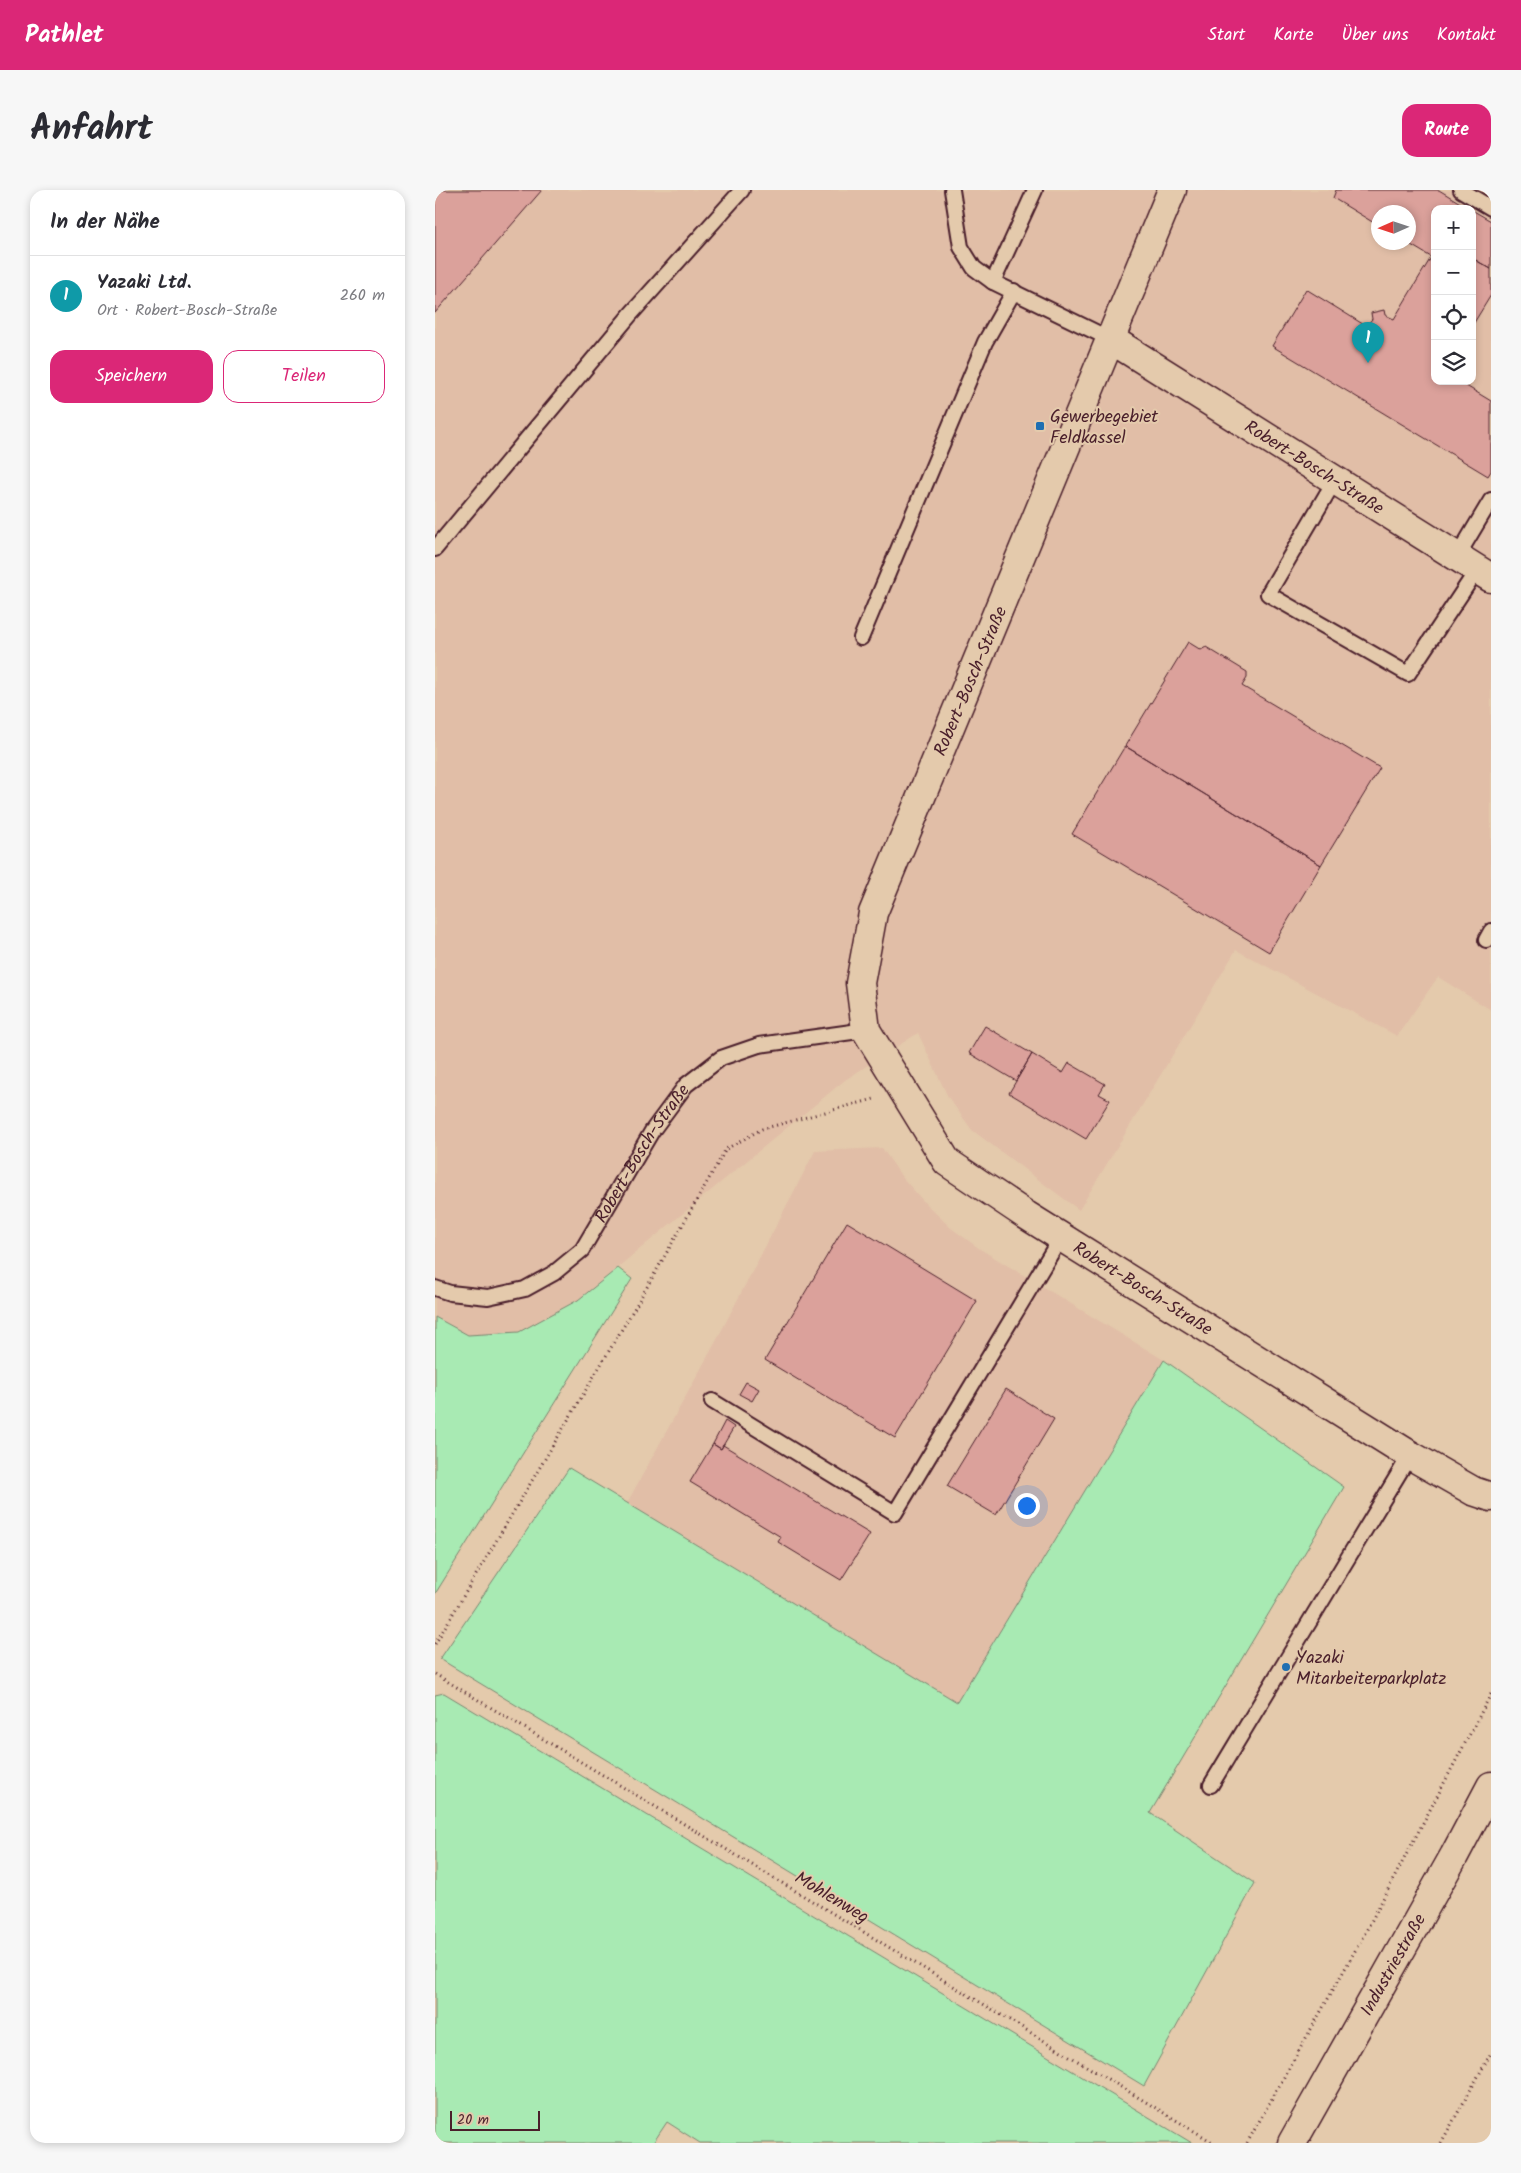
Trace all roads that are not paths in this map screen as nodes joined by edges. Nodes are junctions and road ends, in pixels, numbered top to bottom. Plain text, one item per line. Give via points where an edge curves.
1 (742, 190) edge
2 (952, 190) edge
3 (1035, 190) edge
4 (1172, 190) edge
5 (1461, 190) edge
6 (1491, 208) edge
7 (993, 282) junction
8 (1014, 291) junction
9 (1112, 340) junction
10 (1335, 480) junction
11 (1491, 500) edge
12 (435, 549) edge
13 (1475, 568) edge
14 (861, 638) dead end
15 (866, 1030) junction
16 (1061, 1237) junction
17 (435, 1288) edge
18 (712, 1401) dead end
19 (1410, 1456) junction
20 (1485, 1499) edge
21 (1211, 1785) dead end
22 (1491, 1786) edge
23 (1292, 2143) edge

1 - 12 lane via 630,315
2 - 7 lane via 961,247 974,268
3 - 7 lane
4 - 9 street, Robert-Bosch-Straße
5 - 6 lane
7 - 8 lane
8 - 9 lane
8 - 14 lane via 985,342
9 - 10 street, Robert-Bosch-Straße
9 - 15 street, Robert-Bosch-Straße via 873,913 860,983
10 - 13 street, Robert-Bosch-Straße
10 - 13 lane via 1268,594 1408,674
11 - 13 lane
15 - 16 street, Robert-Bosch-Straße via 947,1162
15 - 17 lane, Robert-Bosch-Straße via 759,1045 721,1058 686,1085 652,1131 582,1250 554,1273 525,1289 488,1297 450,1294
16 - 18 lane via 895,1513
16 - 19 street, Robert-Bosch-Straße
19 - 20 street, Robert-Bosch-Straße
19 - 21 lane
22 - 23 street, Industriestraße

